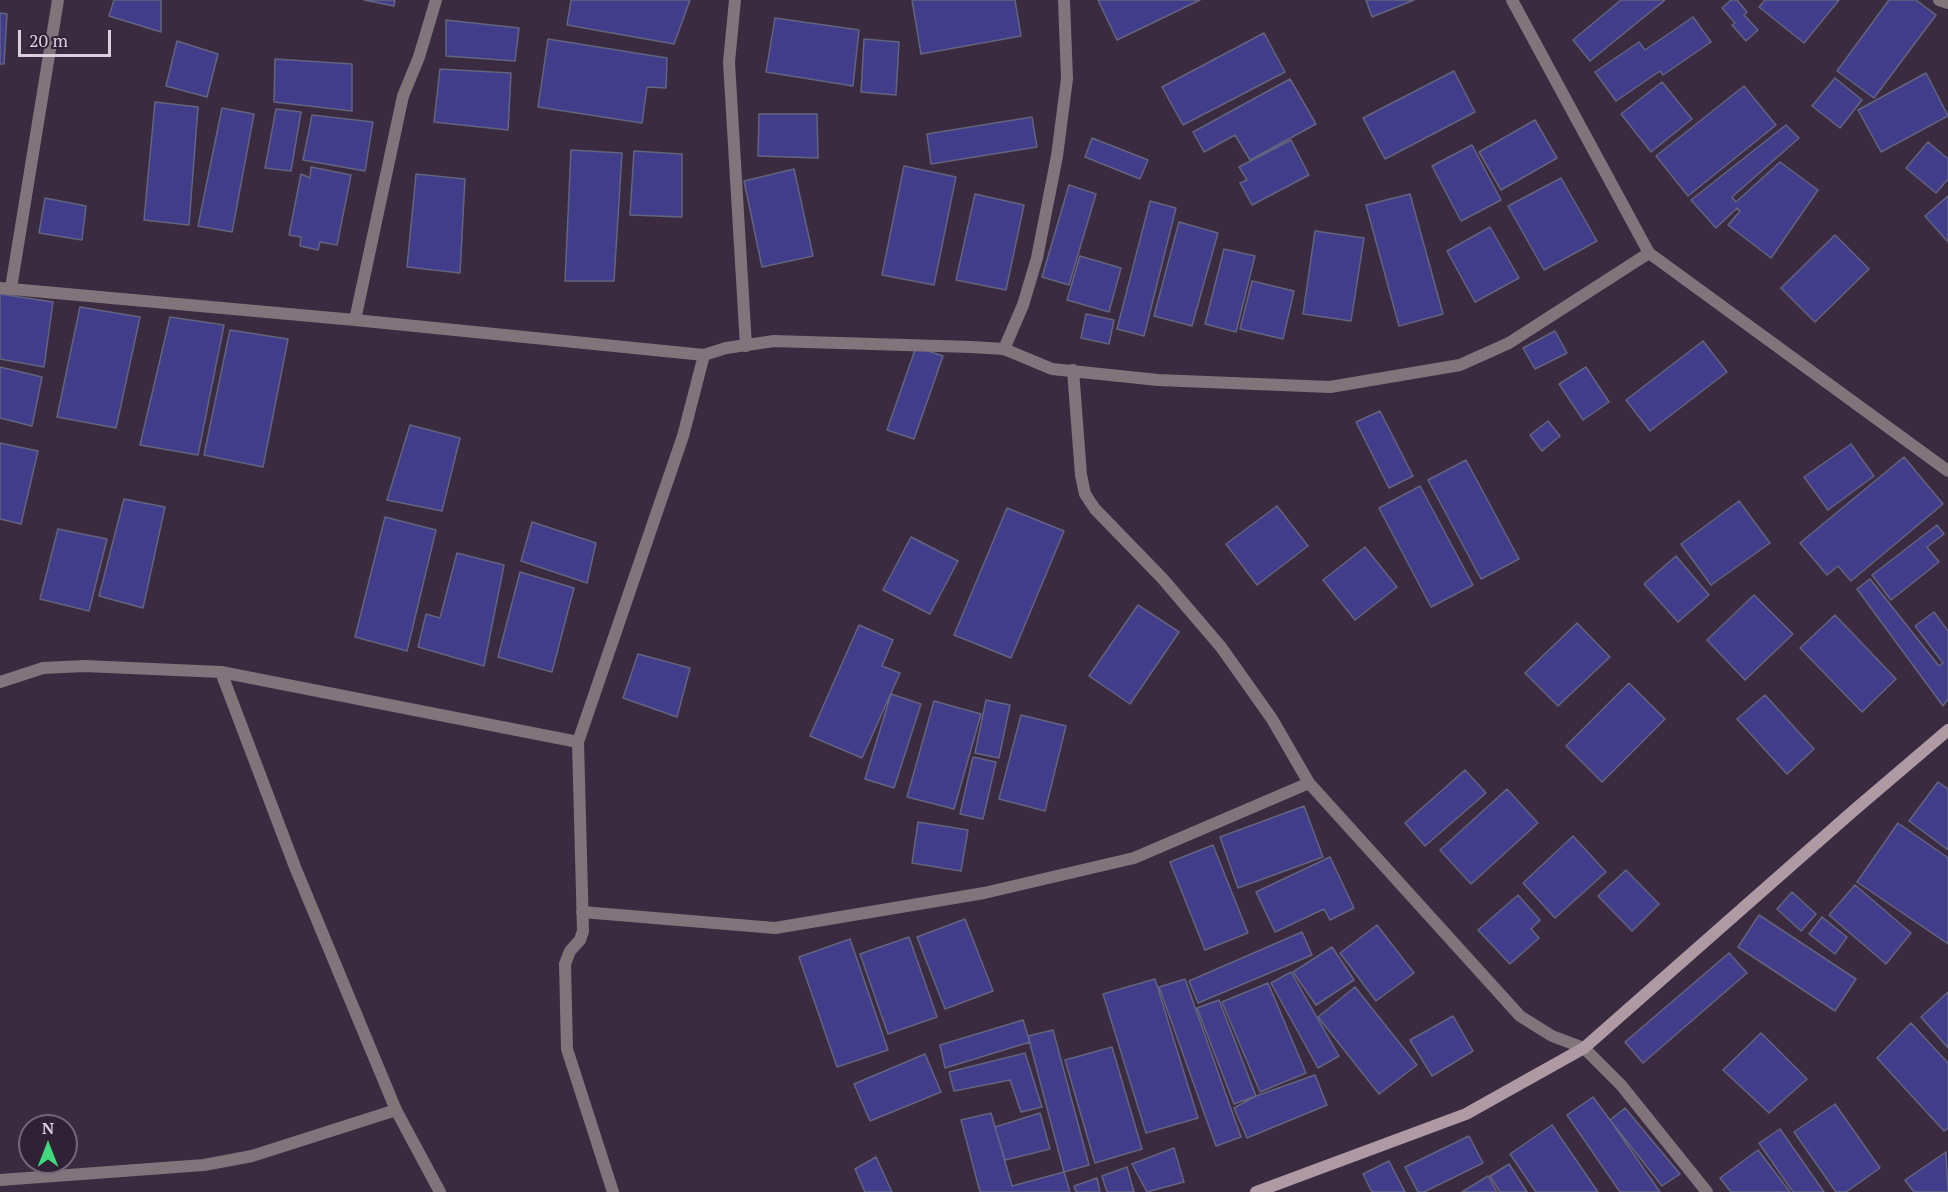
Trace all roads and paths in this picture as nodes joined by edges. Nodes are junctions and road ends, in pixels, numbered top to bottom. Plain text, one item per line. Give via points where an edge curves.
1 (58, 0) edge
2 (436, 0) edge
3 (735, 0) edge
4 (1064, 0) edge
5 (1512, 0) edge
6 (1939, 0) edge
7 (1948, 3) edge
8 (1648, 253) junction
9 (5, 288) edge
10 (354, 320) junction
11 (746, 346) junction
12 (1004, 349) junction
13 (704, 355) junction
14 (1073, 370) junction
15 (1948, 471) edge
16 (221, 672) junction
17 (0, 682) edge
18 (1948, 730) edge
19 (578, 742) junction
20 (1309, 783) junction
21 (582, 912) junction
22 (1584, 1048) junction
23 (396, 1110) junction
24 (0, 1180) edge
25 (440, 1192) edge
26 (613, 1192) edge
27 (1256, 1192) edge
28 (1707, 1192) edge

1 - 9 street
2 - 10 street via 404,96
3 - 11 street via 729,62
4 - 12 street via 1067,79 1058,156 1037,258
5 - 8 street
6 - 7 street
8 - 14 street via 1509,343 1460,365 1330,387 1158,380
8 - 15 street
9 - 10 street
10 - 13 street
11 - 12 street via 774,341
11 - 13 street
12 - 14 street via 1052,369
13 - 19 street via 683,436
14 - 20 street via 1085,494 1221,647 1272,719
16 - 17 street via 84,666 43,668
16 - 19 street
16 - 23 street via 295,867
18 - 22 street
19 - 21 street
20 - 21 street via 1134,858 984,893 775,928
20 - 22 street via 1520,1016 1552,1036
21 - 26 street via 583,931 565,964 567,1049
22 - 27 street via 1466,1114
22 - 28 street via 1621,1085
23 - 24 street via 252,1156 204,1165
23 - 25 street

